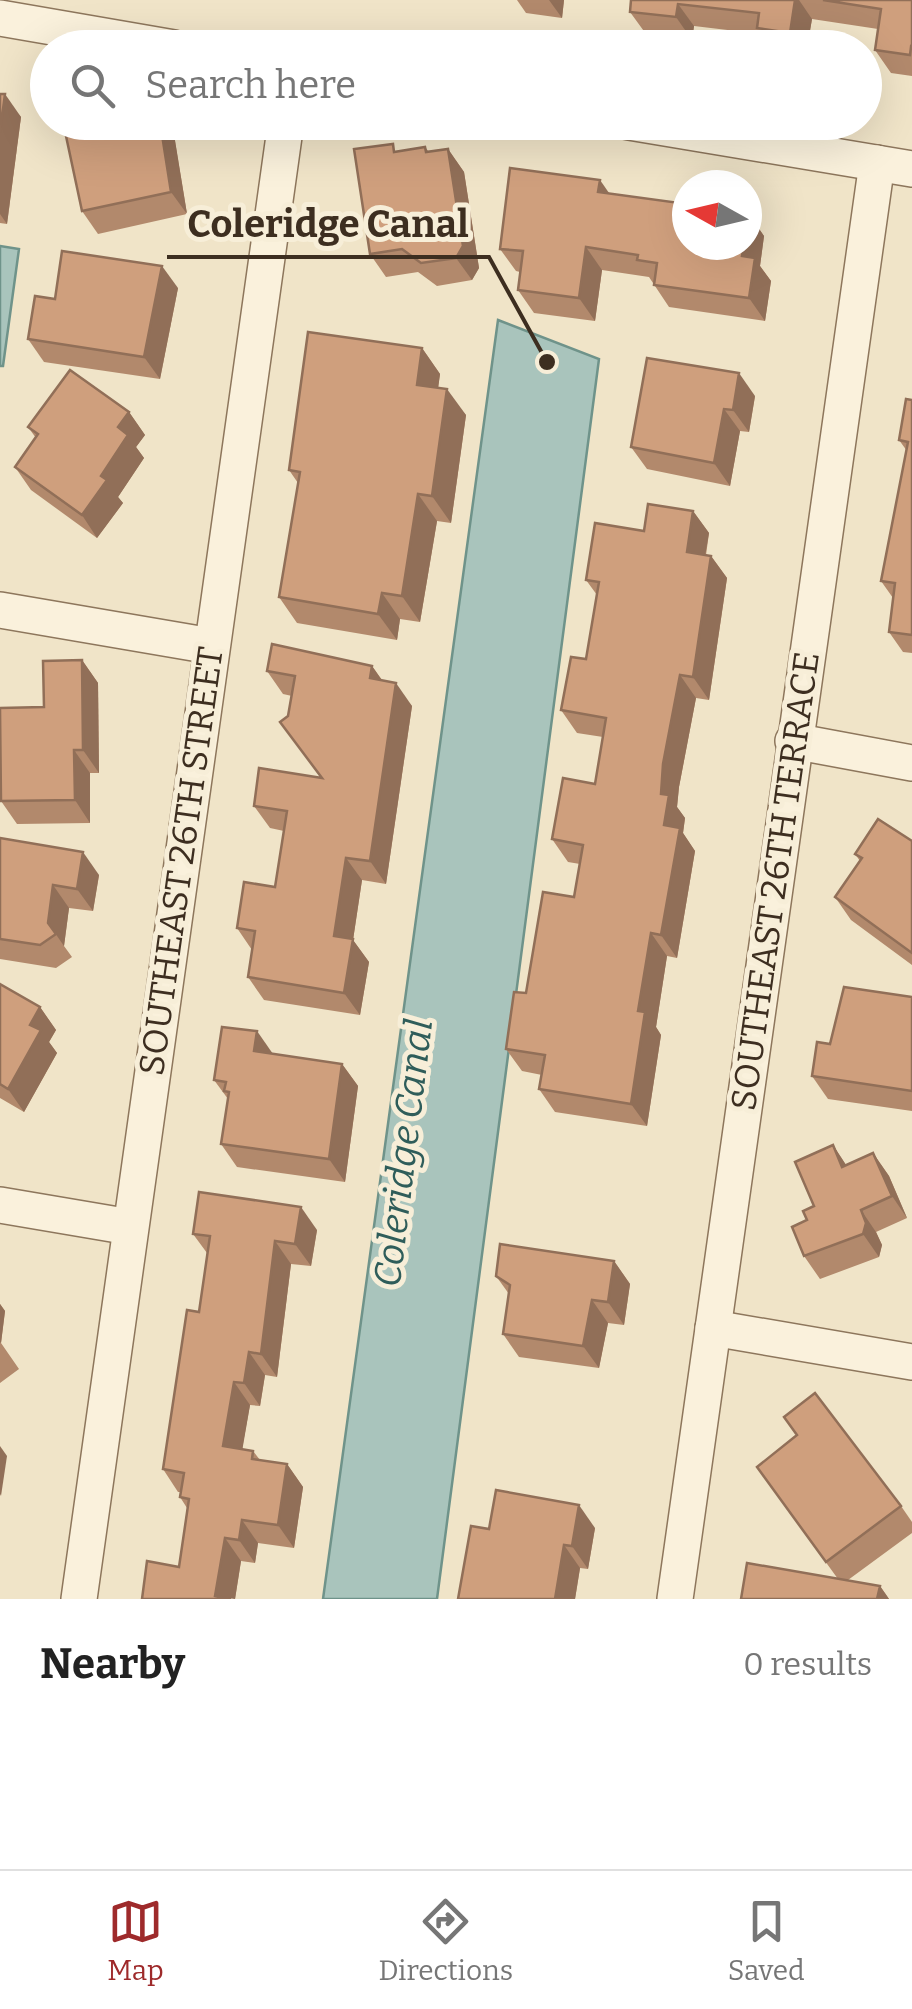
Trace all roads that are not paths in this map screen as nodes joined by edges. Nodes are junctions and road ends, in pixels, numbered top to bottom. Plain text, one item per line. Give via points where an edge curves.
1 (0, 18) edge
2 (70, 30) edge
3 (283, 140) edge
4 (738, 140) edge
5 (877, 163) junction
6 (912, 169) edge
7 (0, 610) edge
8 (211, 646) junction
9 (794, 741) junction
10 (912, 763) edge
11 (0, 1206) edge
12 (130, 1227) junction
13 (713, 1328) junction
14 (912, 1362) edge
15 (79, 1599) edge
16 (674, 1599) edge

1 - 2 street
3 - 8 street, SOUTHEAST 26TH STREET
4 - 5 street
5 - 6 street
5 - 9 street, SOUTHEAST 26TH TERRACE
7 - 8 street
8 - 12 street, SOUTHEAST 26TH STREET
9 - 10 street
9 - 13 street, SOUTHEAST 26TH TERRACE
11 - 12 street
12 - 15 street, SOUTHEAST 26TH STREET
13 - 14 street
13 - 16 street, SOUTHEAST 26TH TERRACE

